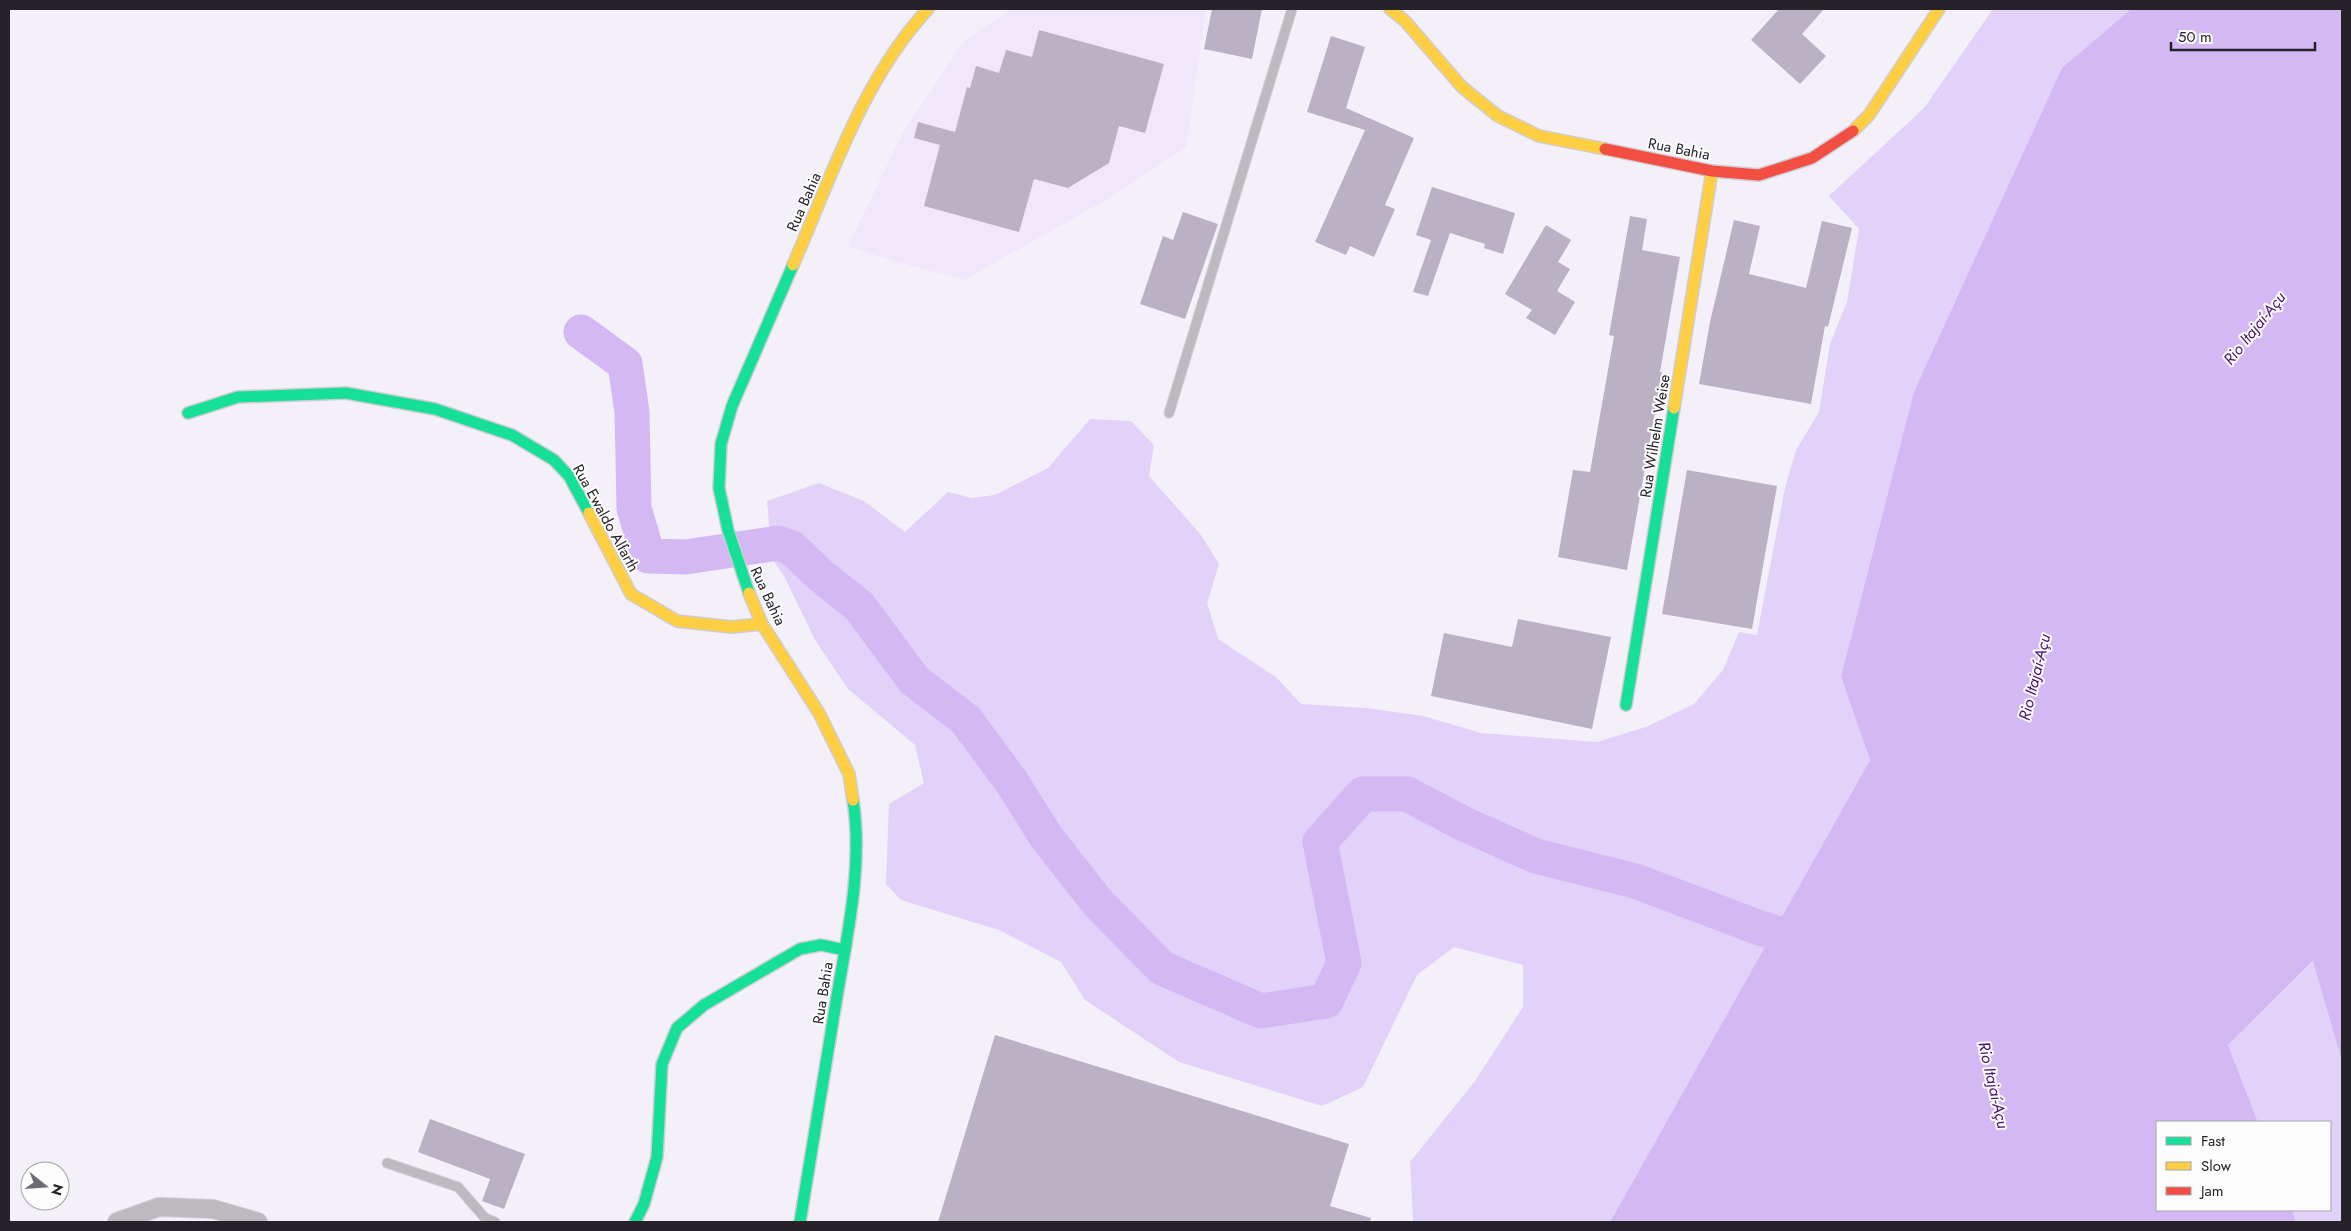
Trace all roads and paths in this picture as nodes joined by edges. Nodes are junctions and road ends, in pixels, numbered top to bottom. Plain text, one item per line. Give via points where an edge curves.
1 (928, 9) edge
2 (1292, 9) edge
3 (1390, 9) edge
4 (1939, 9) edge
5 (1712, 171) junction
6 (188, 413) dead end
7 (1168, 413) dead end
8 (762, 624) junction
9 (1626, 705) dead end
10 (845, 950) junction
11 (387, 1163) dead end
12 (117, 1222) edge
13 (258, 1222) edge
14 (495, 1222) edge
15 (635, 1222) edge
16 (800, 1222) edge

1 - 8 main road, Rua Bahia via 896,47 852,129 732,406 721,444 719,488 728,530 741,574
2 - 7 lane
3 - 5 main road, Rua Bahia via 1405,21 1462,87 1498,116 1539,136
4 - 5 main road, Rua Bahia via 1869,115 1852,132 1812,158 1759,174
5 - 9 main road, Rua Wilhelm Weise
6 - 8 main road, Rua Ewaldo Alfarth via 238,397 346,394 435,408 512,435 554,460 569,476 631,594 677,621 731,627
8 - 10 main road, Rua Bahia via 819,713 849,774 857,825 855,876
10 - 15 main road via 820,945 800,949 704,1005 677,1028 662,1064 656,1156 644,1204
10 - 16 main road, Rua Bahia
11 - 14 lane via 458,1187 485,1218
12 - 13 street via 159,1207 213,1209

